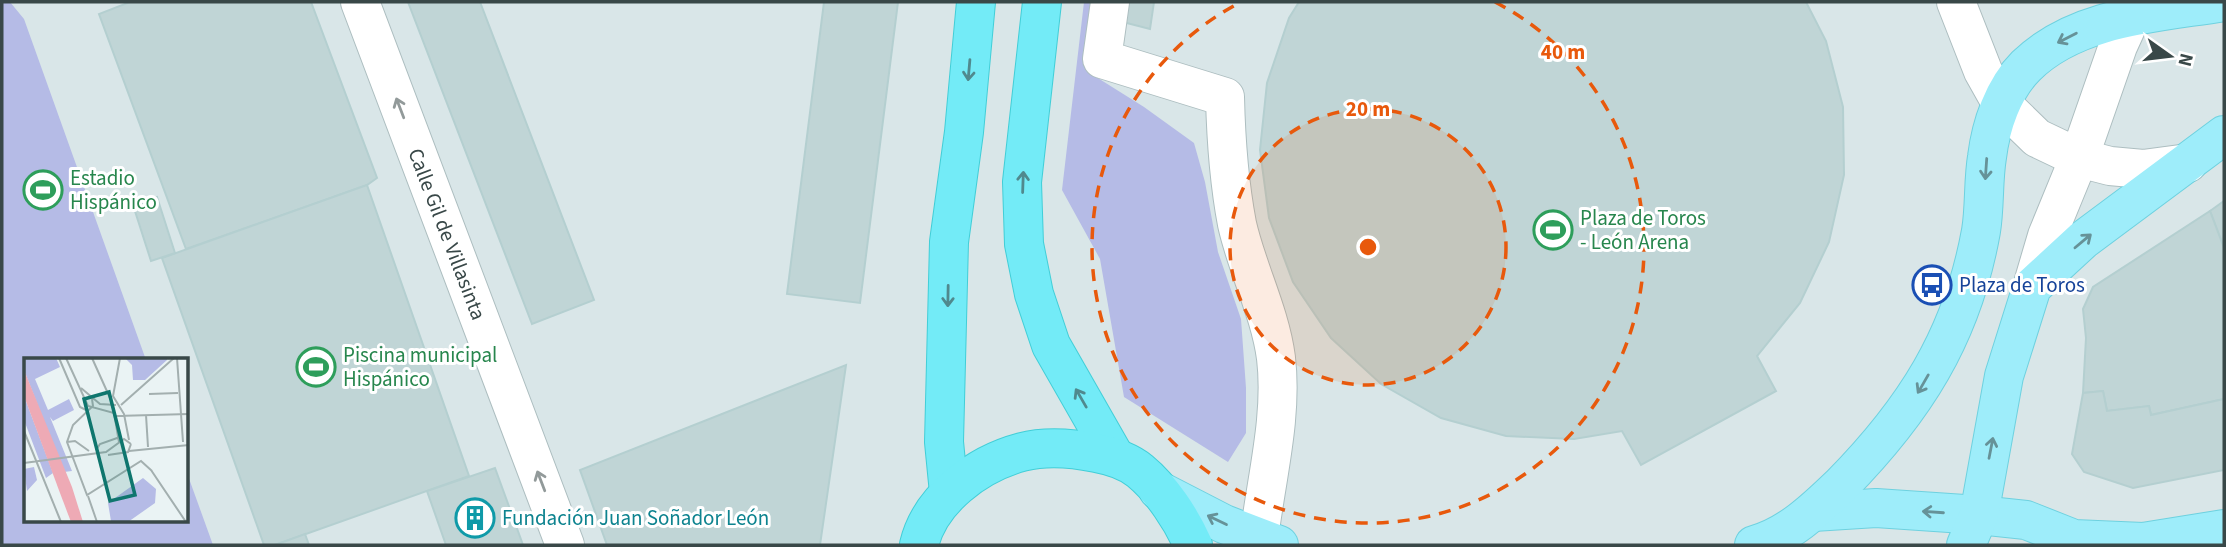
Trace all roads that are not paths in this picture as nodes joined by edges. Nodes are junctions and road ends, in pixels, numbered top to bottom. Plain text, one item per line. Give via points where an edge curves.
1 (360, 2) edge
2 (976, 2) edge
3 (1042, 2) edge
4 (1110, 2) edge
5 (1956, 2) edge
6 (1973, 2) edge
7 (2224, 2) edge
8 (2135, 9) edge
9 (1971, 40) junction
10 (2001, 103) junction
11 (2224, 135) edge
12 (2079, 158) junction
13 (2188, 163) junction
14 (2032, 287) junction
15 (1115, 457) junction
16 (1158, 490) junction
17 (949, 493) junction
18 (1813, 512) junction
19 (1972, 530) edge
20 (2210, 536) edge
21 (1269, 542) edge
22 (1763, 544) edge
23 (565, 545) edge
24 (919, 545) edge
25 (1193, 545) edge

23 -> 1 street, Calle Gil de Villasinta
2 -> 17 highway via 949,242 944,442
15 -> 3 highway via 1051,345 1024,244 1022,182
4 - 21 street via 1102,59 1225,97 1227,153 1238,226 1276,358
5 - 9 street
6 - 9 street
7 - 8 main road
8 -> 10 main road via 2066,36 2026,67
8 - 12 street
9 - 10 street
10 - 12 street via 2037,138
10 -> 18 main road via 1987,156 1981,229 1966,297 1942,352 1912,404 1873,452
11 - 13 main road
12 - 13 street via 2143,169
12 - 14 street
14 -> 13 main road via 2083,240
19 -> 14 main road via 2004,376
15 - 16 highway via 1140,471
15 - 17 highway via 1068,447 1022,452 983,467
21 -> 16 main road
16 - 25 highway
17 - 24 highway via 923,529
19 -> 18 main road via 1876,508
18 - 22 main road
19 - 20 main road via 2026,520 2074,539 2143,542

